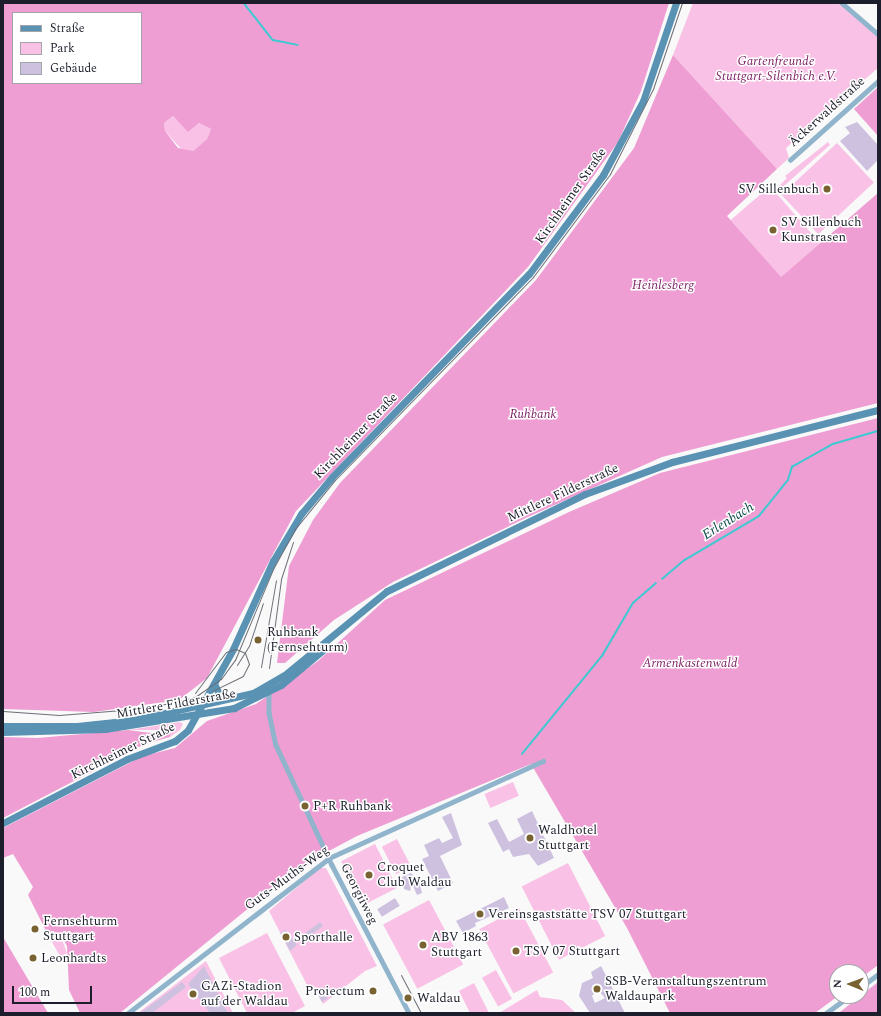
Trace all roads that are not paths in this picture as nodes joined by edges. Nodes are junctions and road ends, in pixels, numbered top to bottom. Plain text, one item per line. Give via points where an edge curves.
1 (676, 3) edge
2 (842, 3) edge
3 (878, 34) edge
4 (878, 81) edge
5 (790, 160) dead end
6 (878, 410) edge
7 (346, 622) junction
8 (276, 680) junction
9 (214, 684) junction
10 (269, 692) junction
11 (237, 698) junction
12 (201, 706) junction
13 (197, 714) junction
14 (3, 726) edge
15 (3, 732) edge
16 (543, 761) dead end
17 (3, 823) edge
18 (329, 858) junction
19 (878, 974) edge
20 (869, 981) edge
21 (838, 1004) edge
22 (128, 1013) edge
23 (409, 1013) edge
24 (826, 1013) edge

1 - 9 main road, Kirchheimer Straße via 643,101 603,175 529,274 332,477 302,514 273,561
2 - 3 street
4 - 5 street, Äckerwaldstraße
6 - 7 main road, Mittlere Filderstraße via 672,462 585,494 387,591
7 - 8 main road, Mittlere Filderstraße
7 - 10 main road, Mittlere Filderstraße via 303,668
8 - 10 main road
8 - 11 main road, Mittlere Filderstraße
9 - 11 main road via 221,697
9 - 12 main road, Kirchheimer Straße
10 - 13 main road, Mittlere Filderstraße via 234,708
10 - 18 street, Georgiiweg via 268,704 276,745
11 - 12 main road, Mittlere Filderstraße
12 - 13 main road, Kirchheimer Straße
12 - 14 main road, Mittlere Filderstraße via 105,724
13 - 15 main road, Mittlere Filderstraße via 105,729
13 - 17 main road, Kirchheimer Straße via 188,730 175,741 145,750
16 - 18 street, Guts-Muths-Weg
18 - 22 street, Guts-Muths-Weg
18 - 23 street, Georgiiweg
19 - 20 street
21 - 24 street

